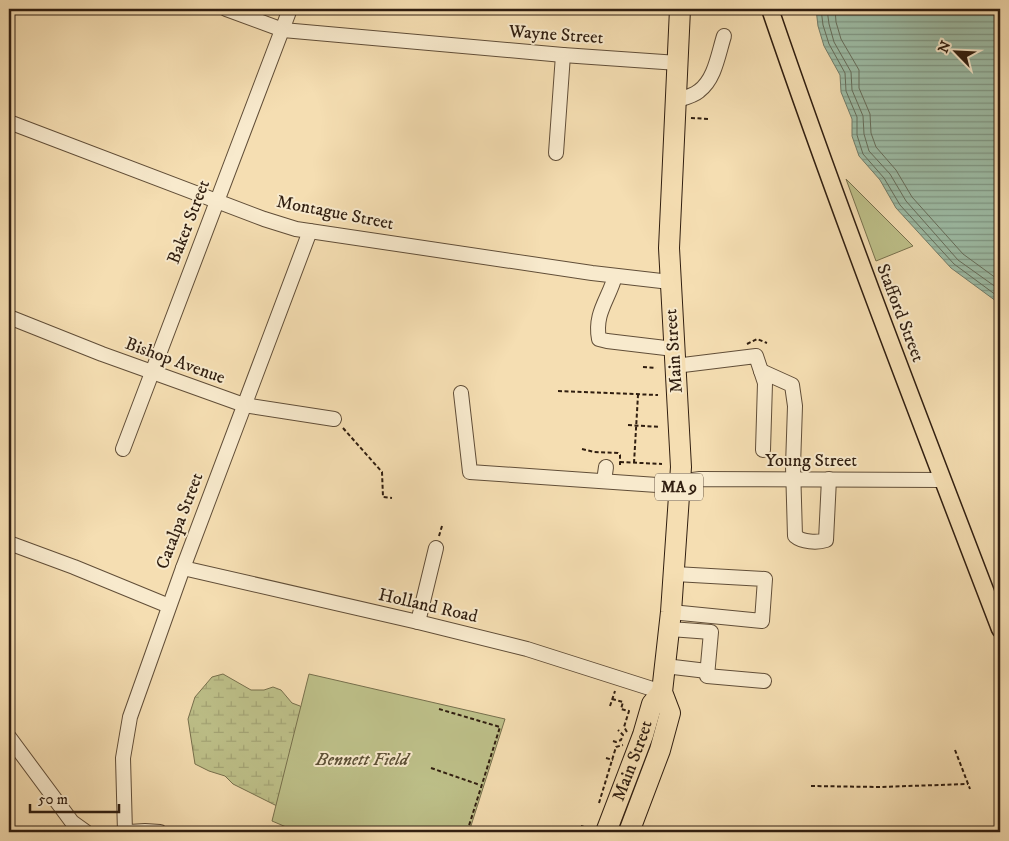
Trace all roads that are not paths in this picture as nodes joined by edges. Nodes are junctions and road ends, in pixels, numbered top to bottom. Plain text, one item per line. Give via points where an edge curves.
1 (226, 9) edge
2 (290, 9) edge
3 (680, 9) edge
4 (770, 9) edge
5 (282, 30) junction
6 (724, 36) dead end
7 (563, 55) junction
8 (678, 62) junction
9 (677, 100) junction
10 (9, 122) edge
11 (556, 153) dead end
12 (218, 201) junction
13 (310, 231) junction
14 (615, 276) junction
15 (670, 282) junction
16 (9, 317) edge
17 (669, 361) junction
18 (761, 371) junction
19 (153, 372) junction
20 (461, 393) dead end
21 (244, 405) junction
22 (334, 419) road end
23 (124, 450) dead end
24 (763, 450) dead end
25 (606, 467) dead end
26 (793, 479) junction
27 (829, 480) junction
28 (943, 480) junction
29 (604, 481) junction
30 (680, 481) junction
31 (9, 543) edge
32 (436, 548) dead end
33 (182, 568) junction
34 (674, 574) junction
35 (698, 576) junction
36 (169, 606) junction
37 (754, 620) junction
38 (670, 621) junction
39 (418, 622) junction
40 (1000, 629) edge
41 (665, 666) junction
42 (707, 671) junction
43 (764, 681) dead end
44 (662, 692) junction
45 (9, 737) edge
46 (86, 832) edge
47 (125, 832) edge
48 (129, 832) edge
49 (160, 832) edge
50 (602, 832) edge
51 (629, 832) edge

1 - 5 street, Wayne Street
2 - 5 street, Baker Street
3 - 8 highway, Main Street / MA 9
4 - 28 main road, Stafford Street via 829,180
5 - 7 street, Wayne Street
5 - 12 street, Baker Street
6 - 9 street via 713,73 705,85 698,92
7 - 8 street, Wayne Street
7 - 11 street
8 - 9 highway, Main Street / MA 9
9 - 15 highway, Main Street / MA 9
10 - 12 street, Montague Street
12 - 13 street, Montague Street via 284,226
12 - 19 street, Baker Street
13 - 14 street, Montague Street
13 - 21 street, Catalpa Street
14 - 15 street, Montague Street
14 - 17 street via 600,311 599,339
15 - 17 highway, Main Street / MA 9
16 - 19 street, Bishop Avenue
17 - 18 street via 756,356
17 - 30 highway, Main Street / MA 9 via 682,467
18 - 24 street via 765,383
18 - 26 street via 792,385
19 - 21 street, Bishop Avenue
19 - 23 street, Baker Street
20 - 29 street, Young Street via 470,472
21 - 22 street, Bishop Avenue
21 - 33 street, Catalpa Street
25 - 29 street
26 - 27 street, Young Street
26 - 27 street via 795,536 799,540 821,542 826,540
26 - 30 street, Young Street
27 - 28 street, Young Street
28 - 40 main road, Stafford Street
29 - 30 street, Young Street via 657,485
30 - 34 highway, Main Street / MA 9
31 - 36 street
32 - 39 street
33 - 36 street, Catalpa Street
33 - 39 street, Holland Road
34 - 35 street
34 - 38 highway, Main Street / MA 9
35 - 37 street via 703,581 756,587
35 - 37 street via 765,579 762,621
36 - 47 street, Catalpa Street via 126,733 123,758
37 - 38 street
38 - 41 highway, Main Street / MA 9
38 - 42 street via 711,632
39 - 44 street, Holland Road via 527,649
41 - 42 street
41 - 44 highway, Main Street / MA 9
42 - 43 street via 707,676
44 - 50 highway, Main Street / MA 9 via 652,704 643,736
44 - 51 highway, Main Street / MA 9 via 670,713 667,726
45 - 46 street via 72,822
48 - 49 street

